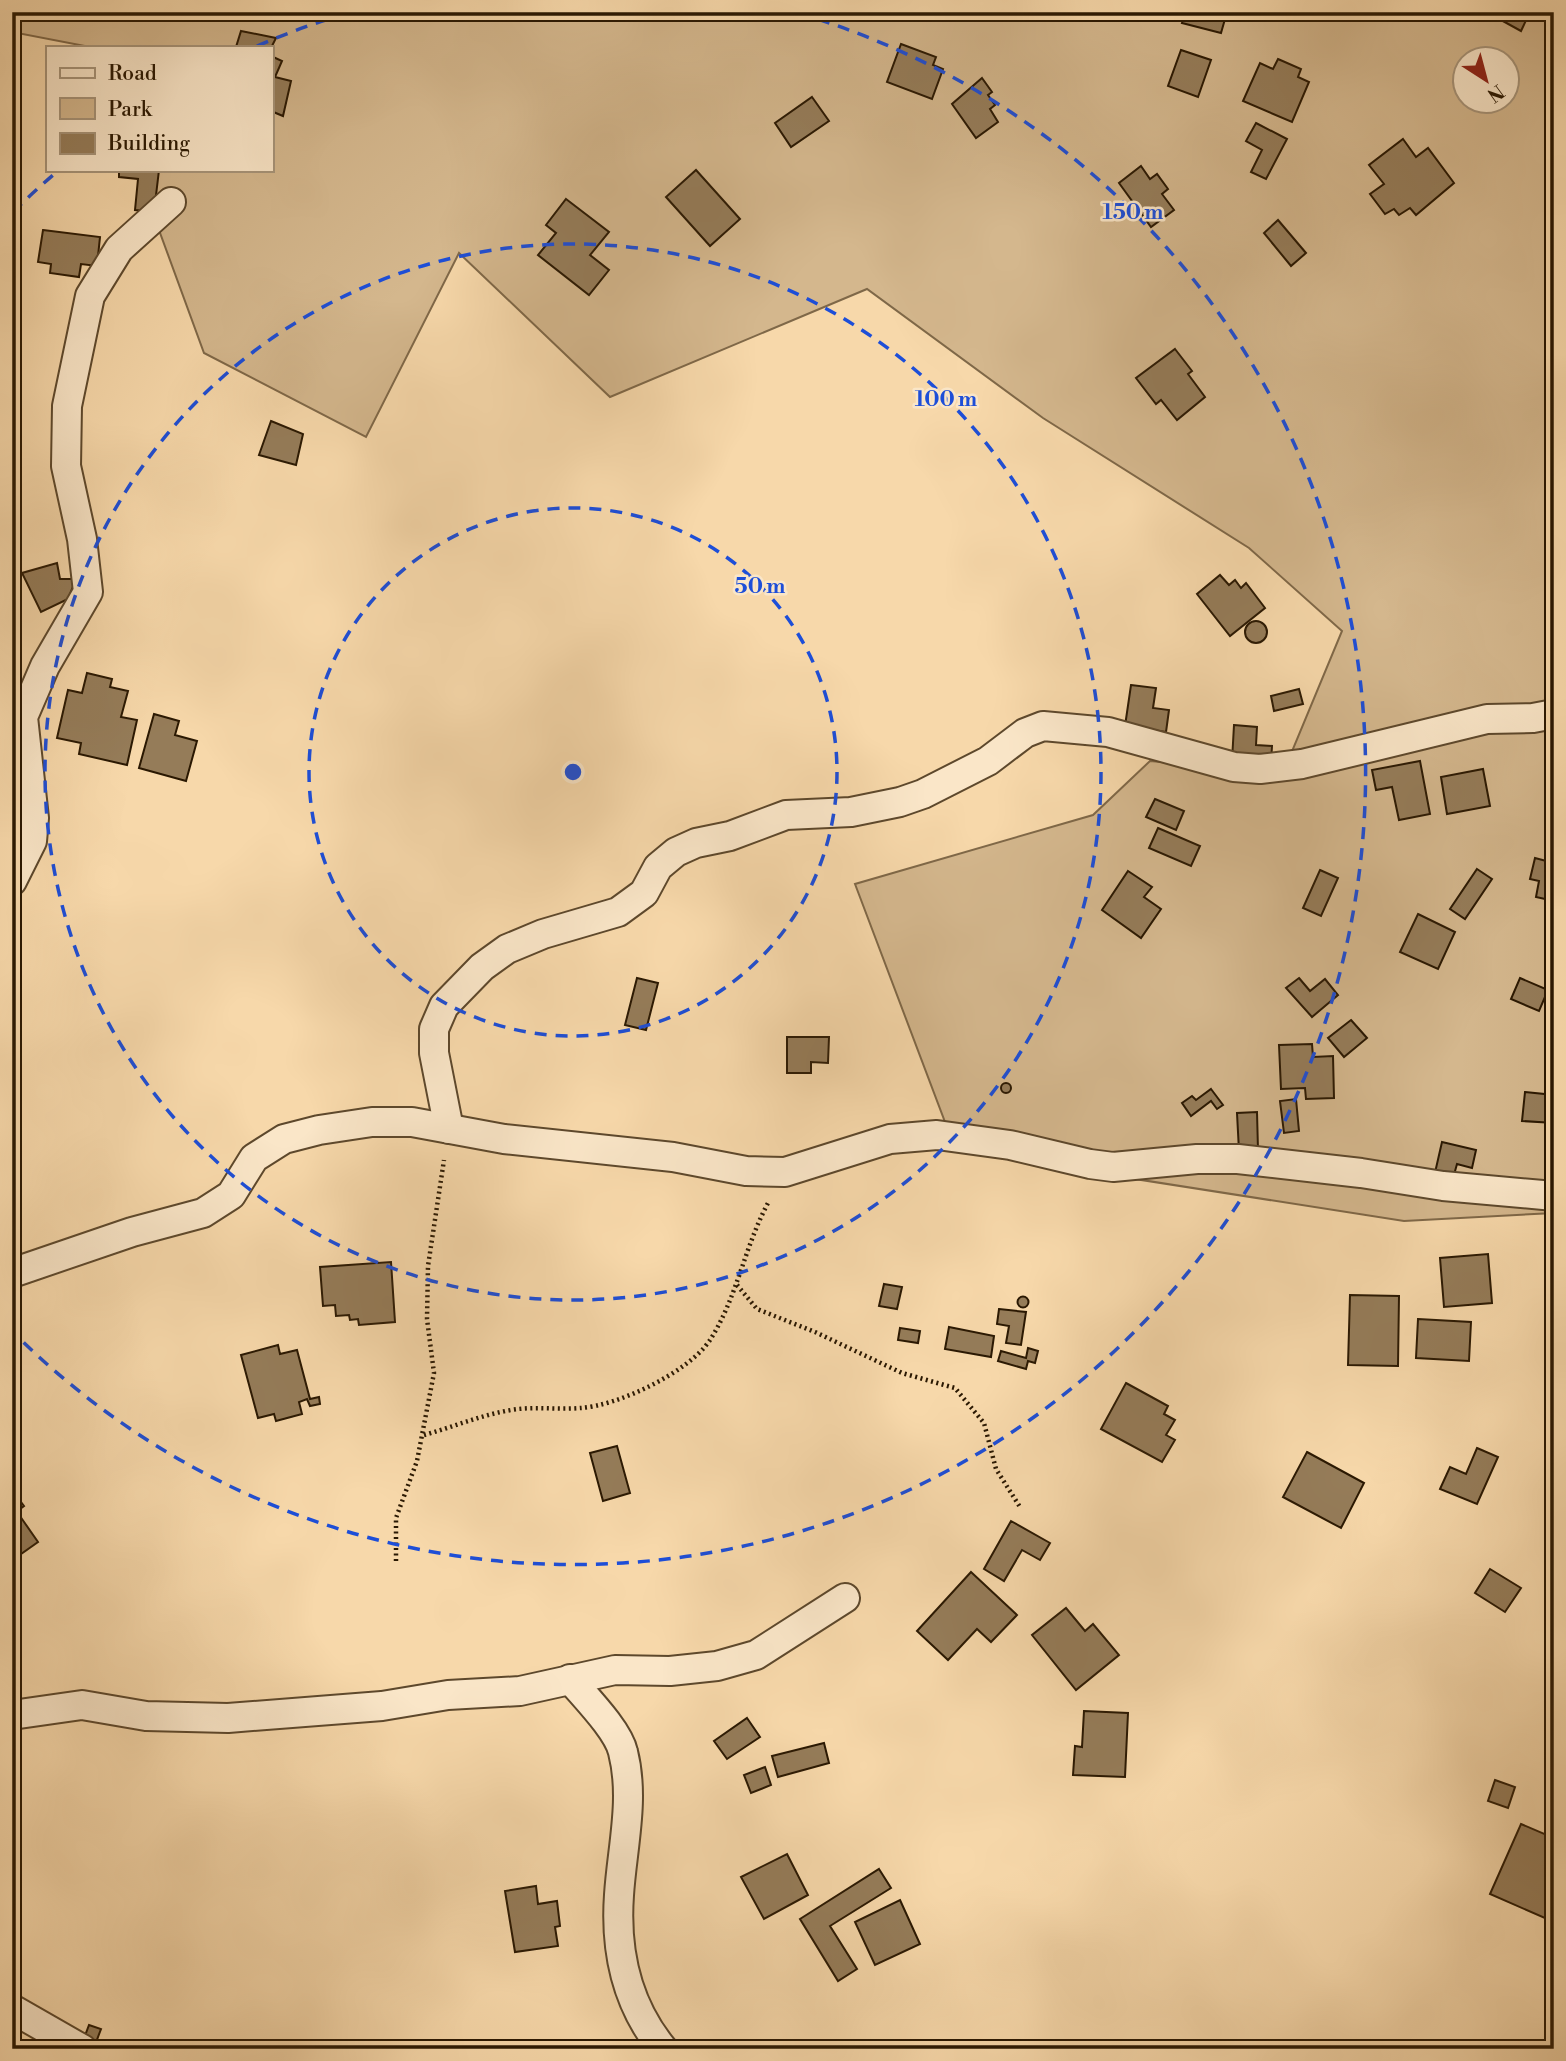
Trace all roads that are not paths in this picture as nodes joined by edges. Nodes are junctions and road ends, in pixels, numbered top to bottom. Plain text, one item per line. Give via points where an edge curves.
1 (171, 202) dead end
2 (1554, 714) edge
3 (12, 881) edge
4 (449, 1129) junction
5 (1554, 1196) edge
6 (12, 1273) edge
7 (845, 1598) dead end
8 (570, 1679) junction
9 (12, 1715) edge
10 (12, 2009) edge
11 (82, 2049) edge
12 (663, 2049) edge

1 - 3 street via 120,249 90,296 67,406 66,466 88,592 45,666 23,717 33,829 24,862
2 - 4 street via 1487,719 1302,764 1260,769 1234,767 1108,732 1043,726 1025,733 988,761 900,802 852,812 786,815 696,843 658,867 644,893 618,912 507,949 444,1006 434,1029 434,1053
4 - 5 street via 673,1157 746,1171 785,1171 890,1139 937,1135 1113,1167 1238,1160
4 - 6 street via 412,1122 372,1122 284,1139 254,1158 231,1195 209,1210
7 - 8 street via 756,1655 717,1666 615,1670
8 - 9 street via 520,1691 228,1718 146,1716 82,1705
8 - 12 street via 623,1749 628,1784 619,1895 620,1952 633,2004
10 - 11 street

